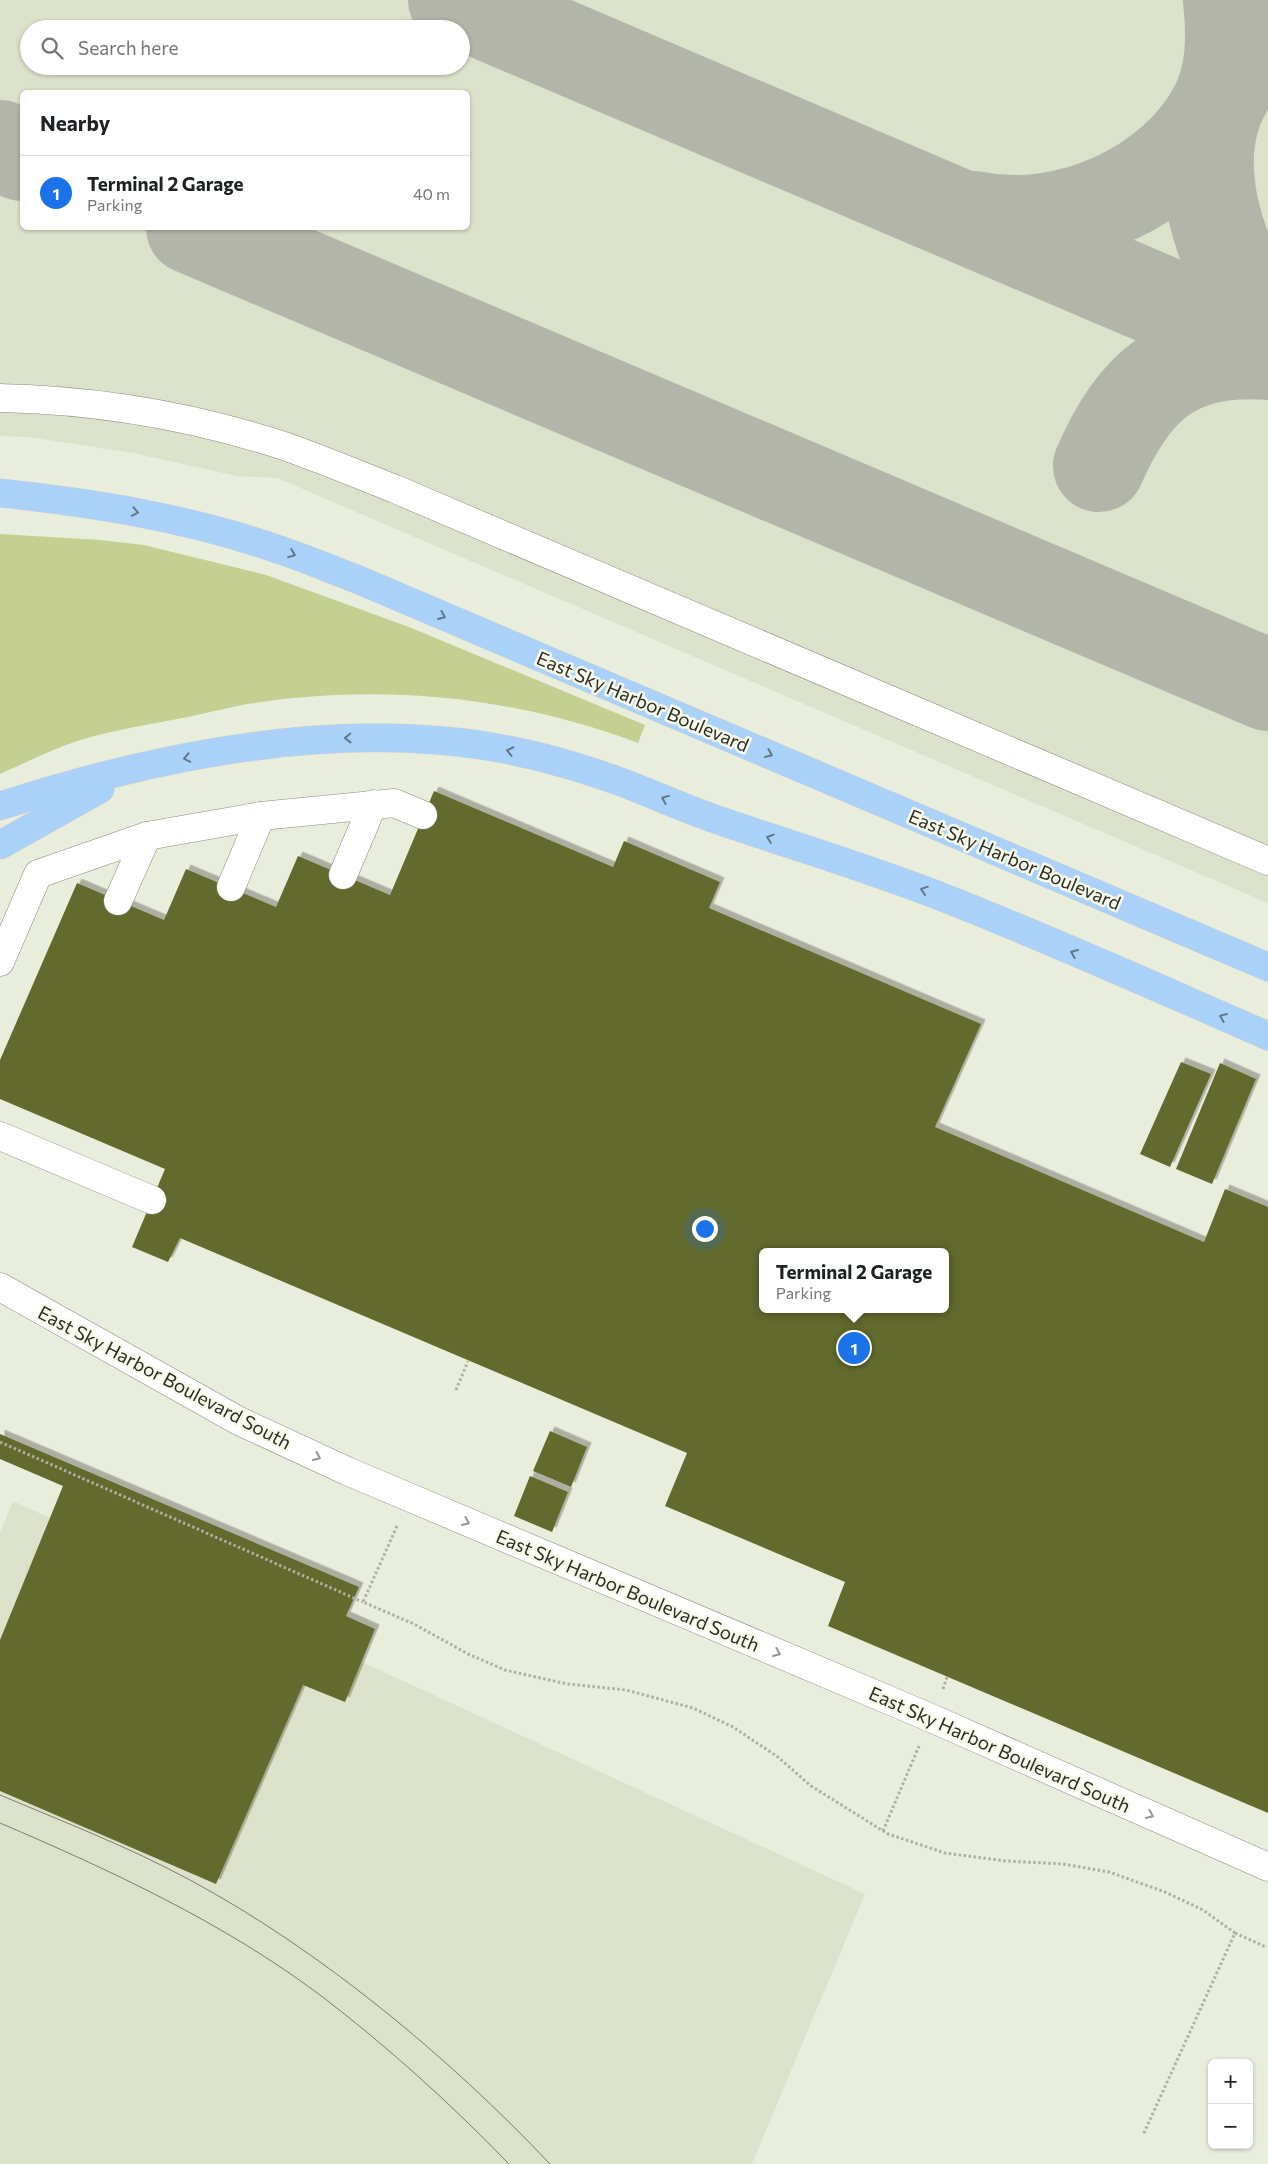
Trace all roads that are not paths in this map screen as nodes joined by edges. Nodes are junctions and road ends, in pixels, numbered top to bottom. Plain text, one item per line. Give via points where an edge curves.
1 (0, 398) edge
2 (0, 493) edge
3 (108, 507) junction
4 (0, 509) edge
5 (132, 770) junction
6 (373, 804) junction
7 (0, 806) edge
8 (424, 815) dead end
9 (261, 816) junction
10 (0, 829) edge
11 (147, 836) junction
12 (0, 845) edge
13 (1268, 861) edge
14 (343, 875) dead end
15 (231, 888) dead end
16 (118, 900) dead end
17 (0, 962) edge
18 (1268, 967) edge
19 (1268, 1036) edge
20 (0, 1136) edge
21 (152, 1200) dead end
22 (0, 1287) edge
23 (1268, 1867) edge

1 - 13 street via 85,403 151,413 289,448 395,489
2 - 3 main road, East Sky Harbor Boulevard
3 - 4 main road
3 -> 18 main road, East Sky Harbor Boulevard via 277,548 359,580
5 - 7 main road
5 - 10 main road
5 - 12 main road
19 -> 5 main road via 941,896 710,817 604,776 544,758 471,743 322,739 211,753
6 - 8 street via 394,803
6 - 9 street
6 - 14 street
9 - 11 street
9 - 15 street
11 - 16 street
11 - 17 street via 38,874
20 - 21 street
22 -> 23 street, East Sky Harbor Boulevard South via 240,1421 346,1471 931,1718

